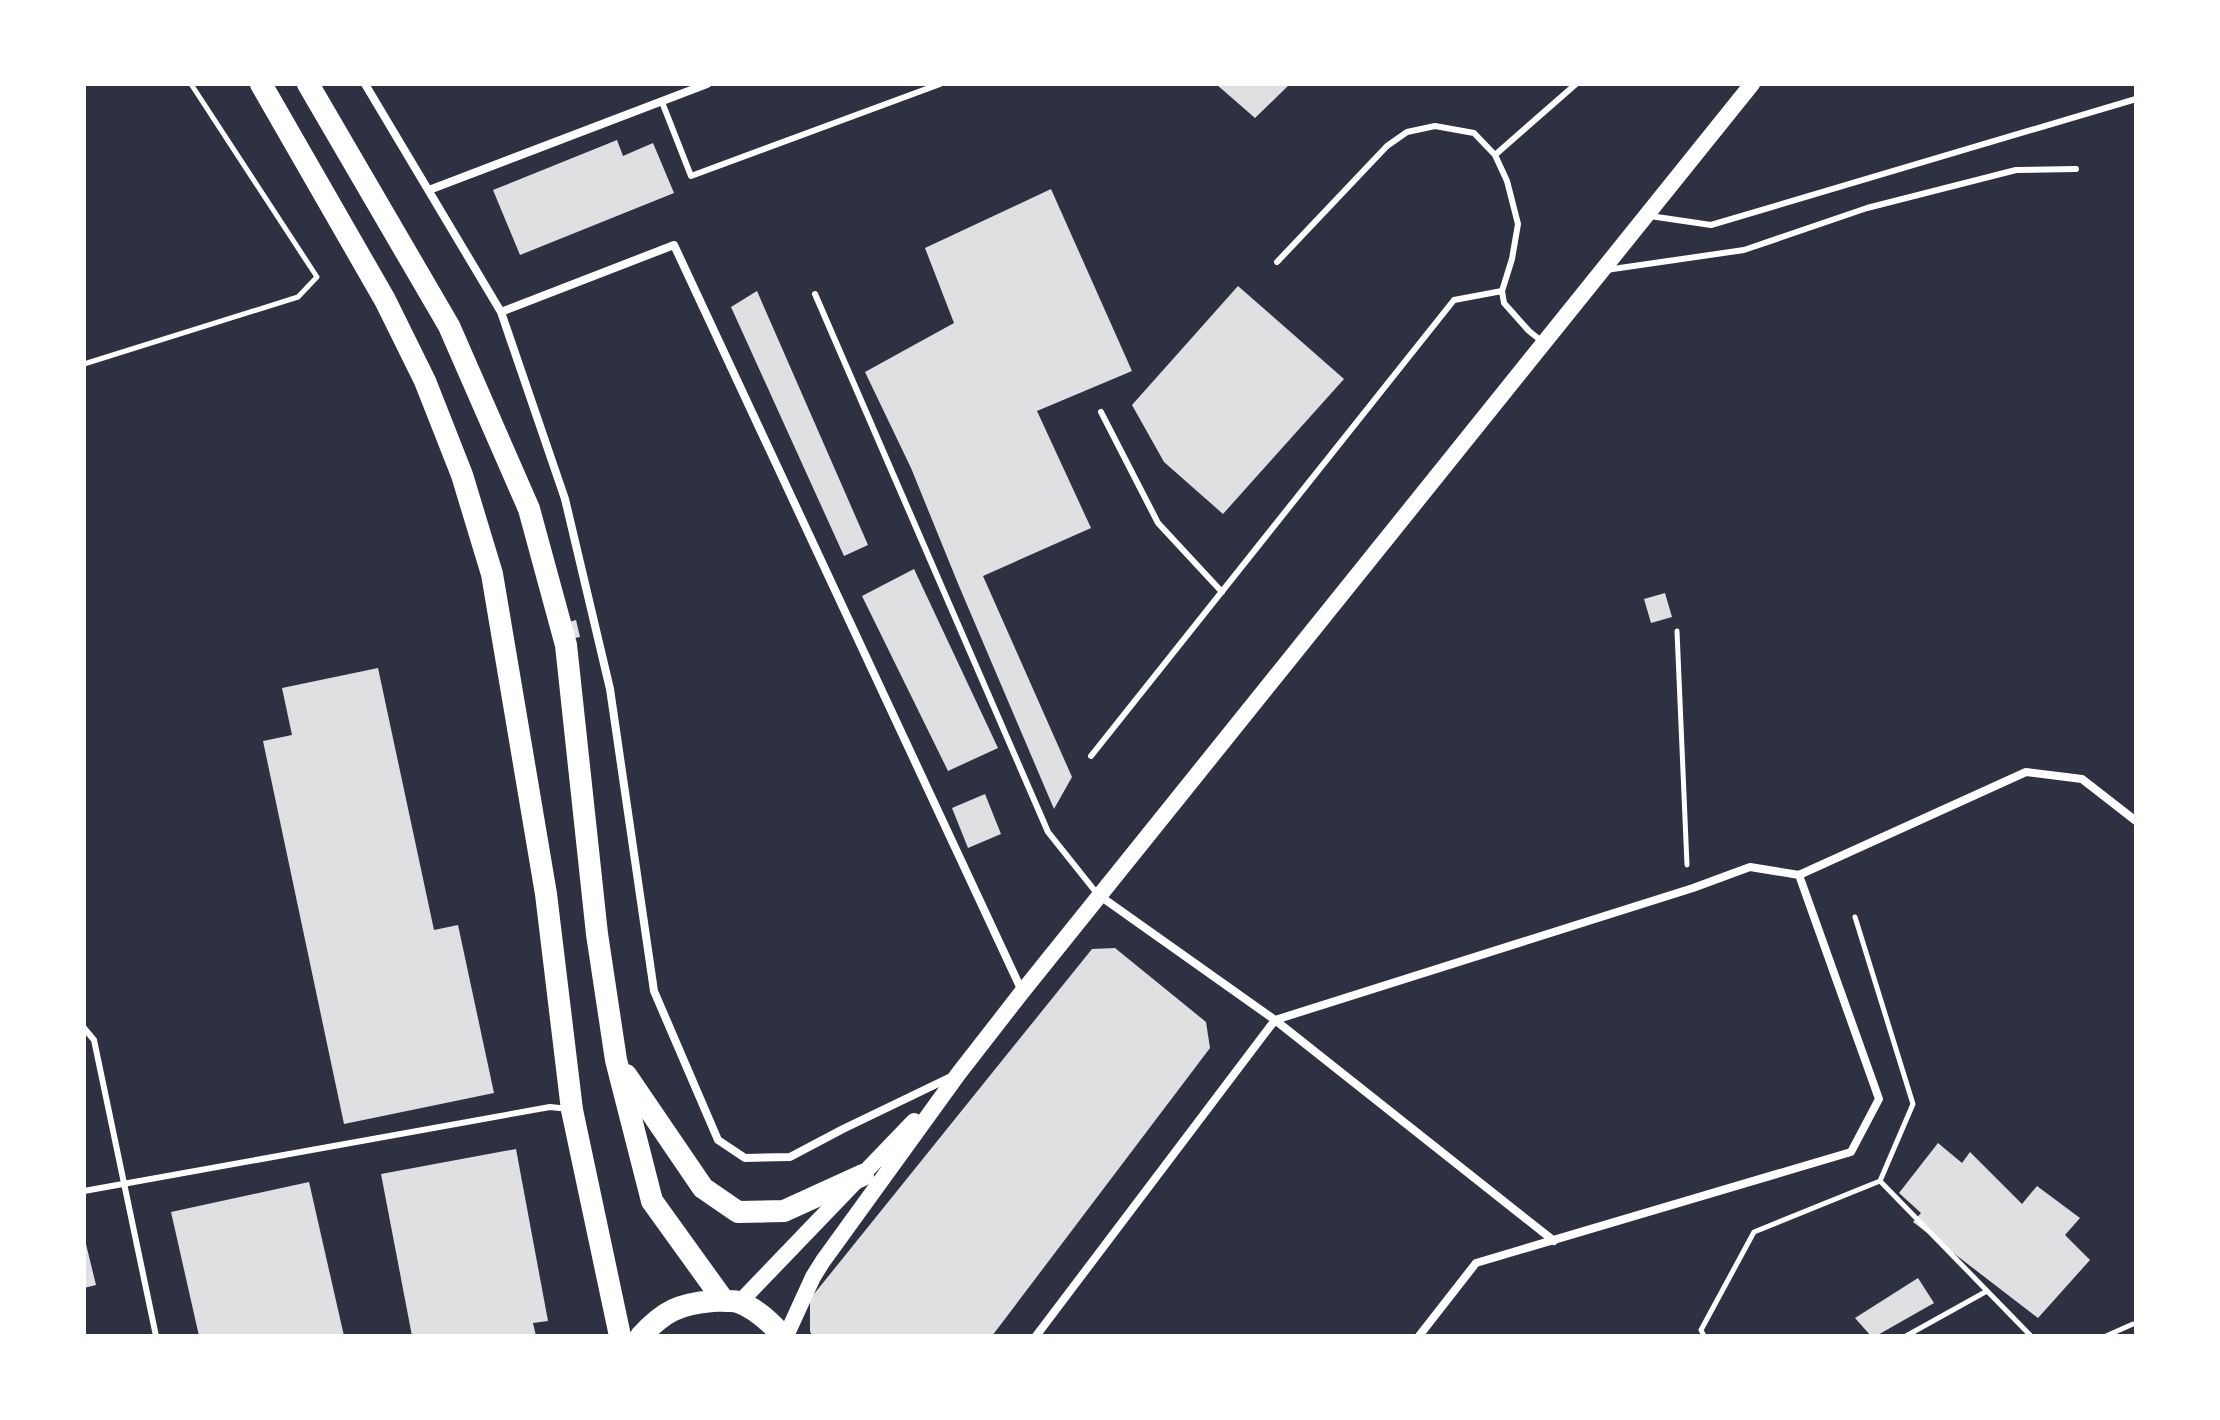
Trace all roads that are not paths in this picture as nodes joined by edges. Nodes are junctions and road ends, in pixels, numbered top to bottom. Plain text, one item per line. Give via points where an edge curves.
1 (261, 84) edge
2 (308, 84) edge
3 (365, 84) edge
4 (707, 84) edge
5 (940, 84) edge
6 (1576, 84) edge
7 (1752, 84) edge
8 (2136, 99) edge
9 (662, 102) junction
10 (1495, 155) junction
11 (2076, 169) dead end
12 (429, 190) junction
13 (1646, 215) junction
14 (1277, 262) dead end
15 (1602, 270) junction
16 (1502, 291) junction
17 (815, 294) dead end
18 (501, 312) junction
19 (1544, 343) junction
20 (1101, 412) dead end
21 (1222, 592) junction
22 (1091, 756) dead end
23 (2136, 821) edge
24 (1799, 875) junction
25 (1099, 896) junction
26 (1022, 992) junction
27 (1275, 1020) junction
28 (84, 1028) edge
29 (616, 1060) junction
30 (959, 1073) junction
31 (572, 1110) junction
32 (863, 1175) junction
33 (123, 1183) junction
34 (84, 1191) edge
35 (1554, 1241) junction
36 (731, 1302) junction
37 (156, 1336) edge
38 (620, 1336) edge
39 (641, 1336) edge
40 (785, 1336) edge
41 (1036, 1336) edge
42 (1419, 1336) edge

1 - 31 highway via 385,300 462,475 492,574 546,894
2 - 29 highway via 449,326 529,509 566,645
3 - 12 street
4 - 9 street
5 - 9 lane via 691,176
6 - 10 lane
7 - 13 main road
8 - 13 lane via 1711,225
9 - 12 street
10 - 14 lane via 1474,133 1435,126 1407,132 1387,146
10 - 16 lane via 1518,224
11 - 15 lane via 2016,170 1867,208 1744,250
12 - 18 street
13 - 15 main road
15 - 19 main road
16 - 19 lane via 1504,303
16 - 21 lane via 1454,300
17 - 25 lane via 1048,832
18 - 26 street via 674,245
18 - 30 street via 565,499 610,689 654,991 718,1140 745,1158 790,1157
19 - 25 main road
20 - 21 lane via 1158,523
21 - 22 lane
23 - 24 street via 2082,779 2026,772
24 - 27 street via 1750,867
24 - 35 street via 1879,1099 1851,1152
25 - 26 main road
25 - 27 street
26 - 30 main road
27 - 35 street
27 - 41 street
28 - 33 lane via 94,1040
29 - 32 highway via 703,1188 738,1212 784,1211
29 - 36 highway via 652,1201
30 - 32 main road
30 - 40 main road via 823,1261
31 - 33 lane via 550,1107
31 - 38 highway
32 - 36 main road
33 - 34 lane
33 - 37 lane
35 - 42 street via 1476,1263
36 - 39 highway via 688,1303 657,1319
36 - 40 highway via 769,1320

